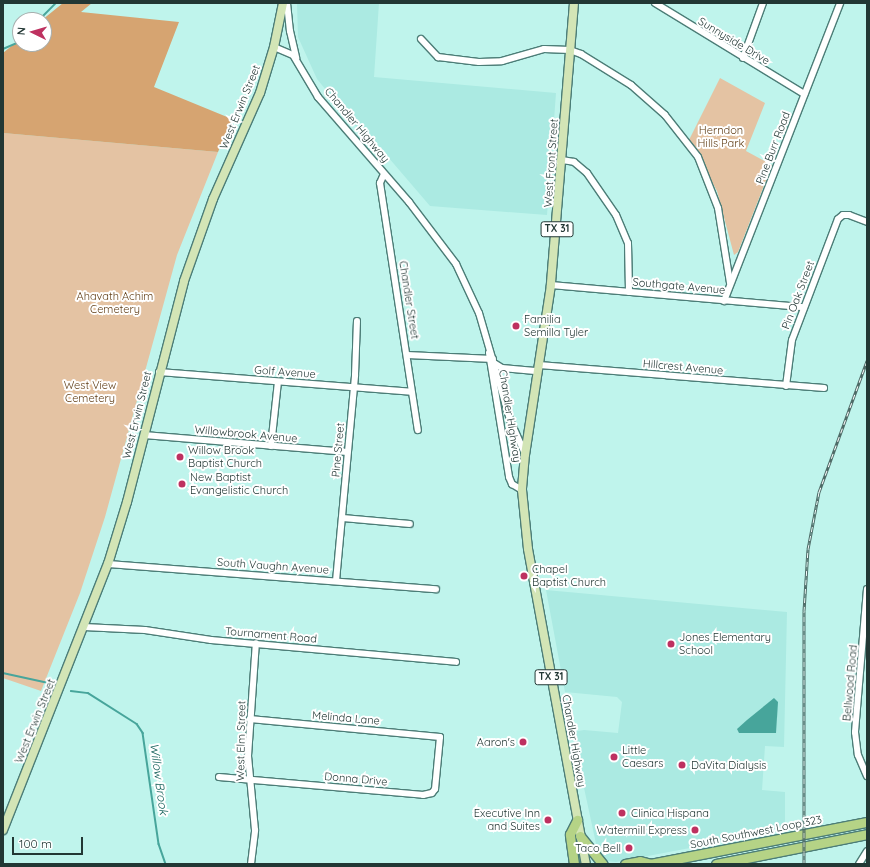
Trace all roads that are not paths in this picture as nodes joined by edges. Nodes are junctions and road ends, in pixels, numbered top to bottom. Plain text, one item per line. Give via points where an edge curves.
1 (283, 3) edge
2 (287, 3) edge
3 (574, 3) edge
4 (655, 3) edge
5 (763, 3) edge
6 (840, 3) edge
7 (421, 38) dead end
8 (274, 47) junction
9 (570, 50) junction
10 (743, 58) junction
11 (297, 60) junction
12 (804, 94) junction
13 (562, 160) junction
14 (384, 174) junction
15 (867, 222) edge
16 (730, 283) junction
17 (551, 285) junction
18 (629, 292) junction
19 (724, 300) junction
20 (804, 307) junction
21 (357, 321) dead end
22 (407, 355) junction
23 (493, 361) junction
24 (539, 368) junction
25 (159, 372) junction
26 (278, 382) junction
27 (786, 386) junction
28 (354, 388) junction
29 (824, 388) dead end
30 (411, 392) junction
31 (418, 430) dead end
32 (144, 435) junction
33 (271, 446) junction
34 (347, 452) junction
35 (525, 454) junction
36 (522, 490) junction
37 (342, 518) junction
38 (410, 524) dead end
39 (108, 564) junction
40 (336, 581) junction
41 (436, 589) dead end
42 (867, 590) edge
43 (866, 611) edge
44 (84, 627) junction
45 (256, 642) junction
46 (456, 662) dead end
47 (859, 686) junction
48 (867, 686) edge
49 (250, 719) junction
50 (440, 736) joint
51 (867, 776) edge
52 (220, 777) dead end
53 (250, 780) junction
54 (577, 820) junction
55 (867, 822) edge
56 (3, 830) edge
57 (867, 834) edge
58 (580, 836) junction
59 (867, 851) edge
60 (251, 864) edge
61 (574, 864) edge
62 (586, 864) edge
63 (603, 864) edge
64 (625, 864) edge
65 (651, 864) edge
66 (716, 864) edge
67 (858, 864) edge

1 - 8 main road, West Erwin Street
2 - 11 street, Chandler Highway
3 - 9 main road, West Front Street / TX 31
4 - 10 street, Sunnyside Drive
5 - 10 street
6 - 12 street, Pine Burr Road
7 - 9 street via 438,57 479,62 497,62 544,49
8 - 11 street, Chandler Highway via 290,53
8 - 25 main road, West Erwin Street via 260,92 199,236
9 - 13 main road, West Front Street / TX 31
9 - 16 street via 620,77 666,114 698,157 718,208
10 - 12 street, Sunnyside Drive
11 - 14 street, Chandler Highway via 318,97
12 - 16 street, Pine Burr Road
13 - 17 main road, West Front Street / TX 31
13 - 18 street via 574,162 587,173 616,215 628,244
14 - 22 street, Chandler Street via 380,183
14 - 23 street, Chandler Highway via 456,264 479,313
15 - 20 street, Pin Oak Street via 843,215 838,219
16 - 19 street, Pine Burr Road
17 - 18 street, Southgate Avenue
17 - 24 main road, West Front Street / TX 31
18 - 19 street, Southgate Avenue
19 - 20 street, Southgate Avenue
20 - 27 street, Pin Oak Street via 789,349
21 - 28 street, Pine Street
22 - 23 street, Hillcrest Avenue
22 - 30 street, Chandler Street
23 - 24 street, Hillcrest Avenue
23 - 35 street, Chandler Highway via 510,420
23 - 36 street, Chandler Highway via 509,477 512,484
24 - 27 street, Hillcrest Avenue
24 - 35 main road, West Front Street / TX 31
25 - 26 street, Golf Avenue
25 - 32 main road, West Erwin Street
26 - 28 street, Golf Avenue
26 - 33 street
27 - 29 street, Hillcrest Avenue
28 - 30 street, Golf Avenue
28 - 34 street, Pine Street
30 - 31 street, Chandler Street
32 - 33 street, Willowbrook Avenue
32 - 39 main road, West Erwin Street
33 - 34 street, Willowbrook Avenue
34 - 37 street, Pine Street
35 - 36 main road, West Front Street / TX 31
36 - 54 main road, Chandler Highway / TX 31 via 529,556
37 - 38 street
37 - 40 street, Pine Street
39 - 40 street, South Vaughn Avenue
39 - 44 main road, West Erwin Street
40 - 41 street, South Vaughn Avenue
42 - 43 street, Bellwood Road
43 - 47 street, Bellwood Road
44 - 45 street, Tournament Road via 145,630 211,640
44 - 56 main road, West Erwin Street
45 - 46 street, Tournament Road
45 - 49 street, West Elm Street
47 - 48 street
47 - 51 street, Bellwood Road via 856,738 860,760
49 - 50 street, Melinda Lane
49 - 53 street, West Elm Street
50 - 53 street, Donna Drive via 436,784 432,793 427,795
52 - 53 street, Donna Drive
53 - 60 street, West Elm Street via 255,830
54 - 58 main road, Chandler Highway / TX 31
54 - 61 highway via 570,834
55 - 65 highway, South Southwest Loop 323
57 - 66 highway
58 - 62 main road, Chandler Highway / TX 31
58 - 63 highway
59 - 67 street
64 - 65 highway, South Southwest Loop 323 via 640,861

